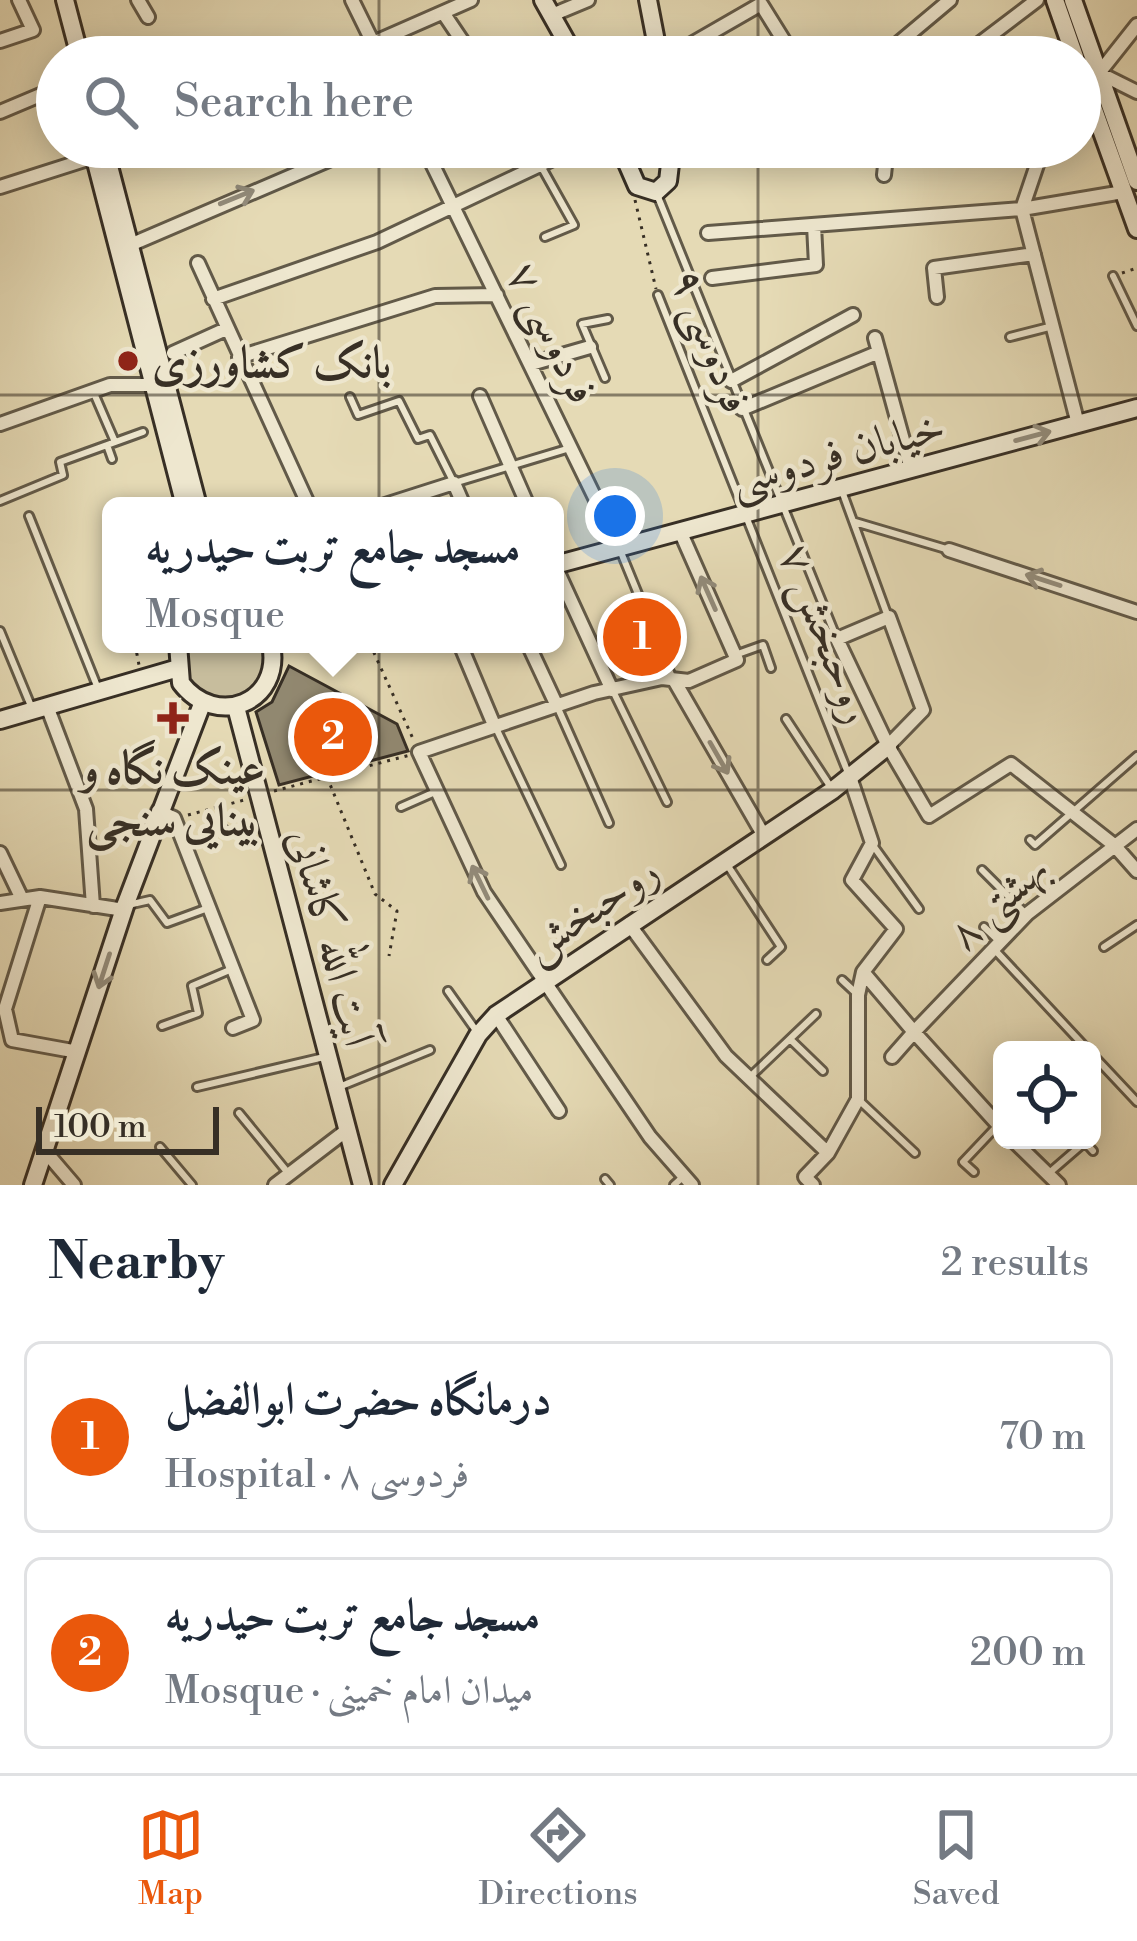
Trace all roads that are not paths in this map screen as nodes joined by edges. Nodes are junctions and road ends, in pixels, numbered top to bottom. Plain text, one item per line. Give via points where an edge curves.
1 (20, 0) edge
2 (54, 0) edge
3 (65, 0) edge
4 (138, 0) edge
5 (352, 0) edge
6 (471, 0) edge
7 (588, 0) edge
8 (950, 0) edge
9 (1036, 0) edge
10 (1055, 0) edge
11 (1073, 0) edge
12 (651, 1) edge
13 (547, 7) edge
14 (444, 14) junction
15 (148, 17) dead end
16 (1137, 25) edge
17 (63, 36) edge
18 (74, 36) edge
19 (370, 36) edge
20 (404, 36) edge
21 (459, 36) edge
22 (563, 36) edge
23 (655, 36) edge
24 (705, 36) edge
25 (780, 36) edge
26 (907, 36) edge
27 (989, 36) edge
28 (1068, 36) edge
29 (1080, 36) edge
30 (0, 41) edge
31 (1101, 68) edge
32 (1101, 84) edge
33 (1137, 92) edge
34 (36, 97) edge
35 (0, 112) edge
36 (1101, 112) edge
37 (54, 168) edge
38 (104, 168) edge
39 (104, 168) edge
40 (309, 168) edge
41 (434, 168) edge
42 (537, 168) edge
43 (542, 168) edge
44 (629, 168) edge
45 (670, 168) edge
46 (885, 168) edge
47 (1036, 168) edge
48 (884, 175) dead end
49 (1130, 186) edge
50 (0, 187) edge
51 (656, 192) junction
52 (453, 207) junction
53 (1022, 209) junction
54 (814, 226) junction
55 (1137, 230) edge
56 (708, 233) dead end
57 (545, 237) dead end
58 (130, 244) junction
59 (1034, 254) junction
60 (198, 263) dead end
61 (1113, 276) road end
62 (712, 278) dead end
63 (497, 295) junction
64 (658, 296) road end
65 (937, 297) dead end
66 (213, 299) junction
67 (853, 315) dead end
68 (608, 319) dead end
69 (1053, 326) junction
70 (1137, 326) edge
71 (226, 329) junction
72 (1010, 337) dead end
73 (590, 347) junction
74 (239, 357) junction
75 (161, 359) junction
76 (531, 364) junction
77 (605, 378) dead end
78 (731, 381) junction
79 (110, 385) junction
80 (154, 385) junction
81 (93, 391) junction
82 (480, 396) dead end
83 (350, 397) dead end
84 (1137, 408) edge
85 (742, 409) junction
86 (0, 424) edge
87 (1078, 424) junction
88 (143, 432) dead end
89 (111, 444) junction
90 (569, 448) junction
91 (112, 460) dead end
92 (510, 466) junction
93 (911, 469) junction
94 (454, 484) junction
95 (841, 489) junction
96 (183, 497) edge
97 (196, 497) edge
98 (305, 497) edge
99 (411, 497) edge
100 (460, 497) edge
101 (524, 497) edge
102 (0, 501) edge
103 (780, 505) junction
104 (746, 513) junction
105 (29, 516) dead end
106 (853, 522) junction
107 (680, 531) junction
108 (619, 548) junction
109 (949, 550) joint
110 (564, 563) edge
111 (564, 585) edge
112 (1135, 608) edge
113 (889, 617) junction
114 (0, 631) edge
115 (837, 639) junction
116 (177, 653) edge
117 (274, 653) edge
118 (464, 653) edge
119 (532, 653) edge
120 (735, 655) junction
121 (771, 668) dead end
122 (176, 669) junction
123 (674, 680) junction
124 (612, 689) junction
125 (99, 692) junction
126 (557, 706) junction
127 (236, 707) junction
128 (40, 708) junction
129 (198, 712) junction
130 (786, 719) dead end
131 (0, 720) edge
132 (494, 725) junction
133 (240, 730) junction
134 (888, 746) junction
135 (1137, 756) edge
136 (850, 777) junction
137 (439, 790) junction
138 (833, 790) junction
139 (667, 802) dead end
140 (401, 807) dead end
141 (1072, 811) junction
142 (166, 815) junction
143 (609, 823) dead end
144 (1137, 829) edge
145 (764, 836) junction
146 (1030, 840) dead end
147 (872, 843) junction
148 (1114, 844) junction
149 (0, 853) edge
150 (724, 860) junction
151 (561, 865) dead end
152 (982, 870) dead end
153 (1137, 871) edge
154 (21, 897) junction
155 (40, 897) junction
156 (0, 902) edge
157 (93, 906) junction
158 (124, 908) junction
159 (208, 908) junction
160 (919, 909) dead end
161 (1027, 914) junction
162 (629, 924) junction
163 (1137, 925) edge
164 (984, 927) dead end
165 (996, 945) junction
166 (1104, 947) dead end
167 (767, 959) dead end
168 (232, 969) junction
169 (863, 972) junction
170 (842, 980) dead end
171 (542, 981) junction
172 (448, 991) dead end
173 (858, 995) junction
174 (816, 1014) dead end
175 (496, 1015) junction
176 (162, 1026) dead end
177 (233, 1028) dead end
178 (914, 1032) junction
179 (5, 1034) edge
180 (478, 1035) junction
181 (790, 1039) junction
182 (1080, 1041) edge
183 (430, 1050) dead end
184 (78, 1052) junction
185 (328, 1057) junction
186 (892, 1057) dead end
187 (1101, 1064) edge
188 (823, 1071) dead end
189 (751, 1076) junction
190 (197, 1087) dead end
191 (336, 1088) junction
192 (858, 1099) junction
193 (1137, 1102) edge
194 (559, 1111) dead end
195 (239, 1113) dead end
196 (993, 1119) edge
197 (347, 1130) junction
198 (993, 1134) edge
199 (160, 1147) dead end
200 (1022, 1149) edge
201 (44, 1150) junction
202 (1094, 1151) dead end
203 (828, 1154) junction
204 (915, 1154) dead end
205 (974, 1172) dead end
206 (288, 1173) junction
207 (1048, 1174) junction
208 (683, 1182) edge
209 (33, 1185) edge
210 (74, 1185) edge
211 (192, 1185) edge
212 (274, 1185) edge
213 (362, 1185) edge
214 (393, 1185) edge
215 (813, 1185) edge
216 (1059, 1185) edge

1 - 30 street via 32,30
2 - 17 main road
3 - 18 main road
4 - 15 street
5 - 19 street
6 - 14 street
7 - 13 street
8 - 26 street
9 - 27 street
10 - 28 main road
11 - 29 main road
12 - 23 main road
13 - 22 main road
14 - 20 street
14 - 21 street
16 - 31 street
24 - 25 street via 761,4
32 - 33 street
34 - 35 street
36 - 49 main road
37 - 50 street
38 - 58 main road
39 - 75 main road
58 -> 40 street
41 - 52 street, فردوسی ۷
42 - 52 street
43 - 57 lane via 574,225
44 - 51 main road via 637,186
45 - 51 main road
46 - 48 street
47 - 53 street
49 - 53 street
49 - 55 main road
51 - 78 lane
52 - 63 street, فردوسی ۷
52 - 66 street
53 - 54 street
53 - 59 street
54 - 56 street
54 - 62 street via 816,265
58 - 75 main road
59 - 65 street via 934,268
59 - 69 street
60 - 66 street
61 - 70 lane
63 - 74 street via 435,296
63 - 76 street, فردوسی ۷
64 - 104 lane, فردوسی ۹
66 - 71 street
67 - 78 street
68 - 73 lane via 581,324
69 - 72 lane
69 - 87 street
71 - 74 street
71 - 75 street
73 - 76 street
73 - 77 lane
74 - 98 street
75 - 79 street
75 - 80 main road
75 - 97 main road
76 - 90 street, فردوسی ۷
78 - 85 lane
79 - 80 street
79 - 81 street
80 - 96 main road
81 - 86 street
81 - 89 lane
82 - 92 street
83 - 94 lane via 358,415 398,401 418,439 430,435
84 - 87 main road, خیابان فردوسی
85 - 93 street via 877,345
85 - 103 lane
93 -> 87 main road, خیابان فردوسی
88 - 89 lane
89 - 91 lane
89 - 102 lane via 60,462 64,475
90 - 92 lane
90 - 108 street, فردوسی ۷
92 - 94 lane
92 - 101 street
93 - 95 main road, خیابان فردوسی
94 - 99 street
94 - 100 street
95 - 103 main road, خیابان فردوسی
95 - 106 lane
103 - 104 main road, خیابان فردوسی
103 - 115 lane
104 - 107 main road, خیابان فردوسی
104 - 136 lane, روحبخش ۷
105 - 125 lane
106 - 109 lane
106 - 113 lane
107 - 108 main road, خیابان فردوسی
120 -> 107 street
108 - 110 main road, خیابان فردوسی
108 - 123 lane
112 -> 109 street
111 - 124 street
113 - 115 street
113 - 134 street via 923,710
114 - 128 lane
115 - 134 street
116 - 122 main road
117 - 127 main road via 265,687
118 - 132 street
119 - 126 street
120 - 121 lane via 763,645
120 - 123 street via 705,674
122 - 125 main road
122 - 129 main road
123 - 124 street
123 -> 145 street
124 - 126 street
124 - 139 lane
125 - 128 main road
126 - 132 street
126 - 143 lane
127 - 129 main road
127 - 133 main road, آیت الله کاشانی
128 - 131 main road
128 - 157 street via 86,808
129 - 133 main road
129 - 142 main road
130 - 138 lane
132 - 137 street via 419,752
132 - 151 lane
133 - 185 main road, آیت الله کاشانی
134 - 136 main road, روحبخش
134 - 141 street via 929,815 1011,764
135 - 141 lane
136 - 138 main road, روحبخش
136 - 147 street
137 - 140 lane
171 -> 137 street via 484,892
138 - 145 main road, روحبخش
141 - 146 lane via 1035,845
141 - 148 street
142 - 158 main road
142 - 159 street
144 - 148 street, بهشتی ۸
145 - 150 main road, روحبخش
147 - 160 lane
147 - 169 street via 852,880 896,929
148 - 153 street
148 - 161 street, بهشتی ۸
149 - 154 street
150 - 162 main road, روحبخش
150 - 167 lane via 781,947
152 - 161 lane
154 - 155 street
154 - 156 street
155 - 157 street
155 - 179 street via 5,1009
157 - 158 street
158 - 159 lane via 150,900 166,923
158 -> 184 main road
159 - 168 street
161 - 165 street, بهشتی ۸
162 - 171 main road, روحبخش
162 - 189 street via 727,1056
163 - 166 lane
164 - 165 lane
165 - 178 street, بهشتی ۸
165 - 182 lane
168 - 176 lane via 192,986 198,1013
168 - 177 street via 253,1021
169 - 173 street
169 - 178 street
170 - 173 lane
171 - 175 main road, روحبخش
171 - 208 street
172 - 180 lane
173 - 192 street
174 - 181 lane
175 - 180 main road, روحبخش
175 - 194 street
178 - 186 street, بهشتی ۸
178 - 196 street
179 - 184 street
180 - 214 main road, روحبخش
181 - 188 lane
181 - 189 lane
183 - 191 lane
184 - 201 main road
185 - 190 lane
185 - 191 main road, آیت الله کاشانی
187 - 193 lane
189 - 203 street
191 - 197 main road, آیت الله کاشانی
192 - 203 street
192 - 204 lane
195 - 206 lane
197 - 206 street
197 - 213 main road, آیت الله کاشانی
198 - 205 lane via 964,1162
199 - 211 lane
200 - 207 street
201 - 209 main road
201 - 210 street
202 - 207 lane via 1085,1142
203 - 215 street via 805,1177
206 - 212 street
207 - 216 street

